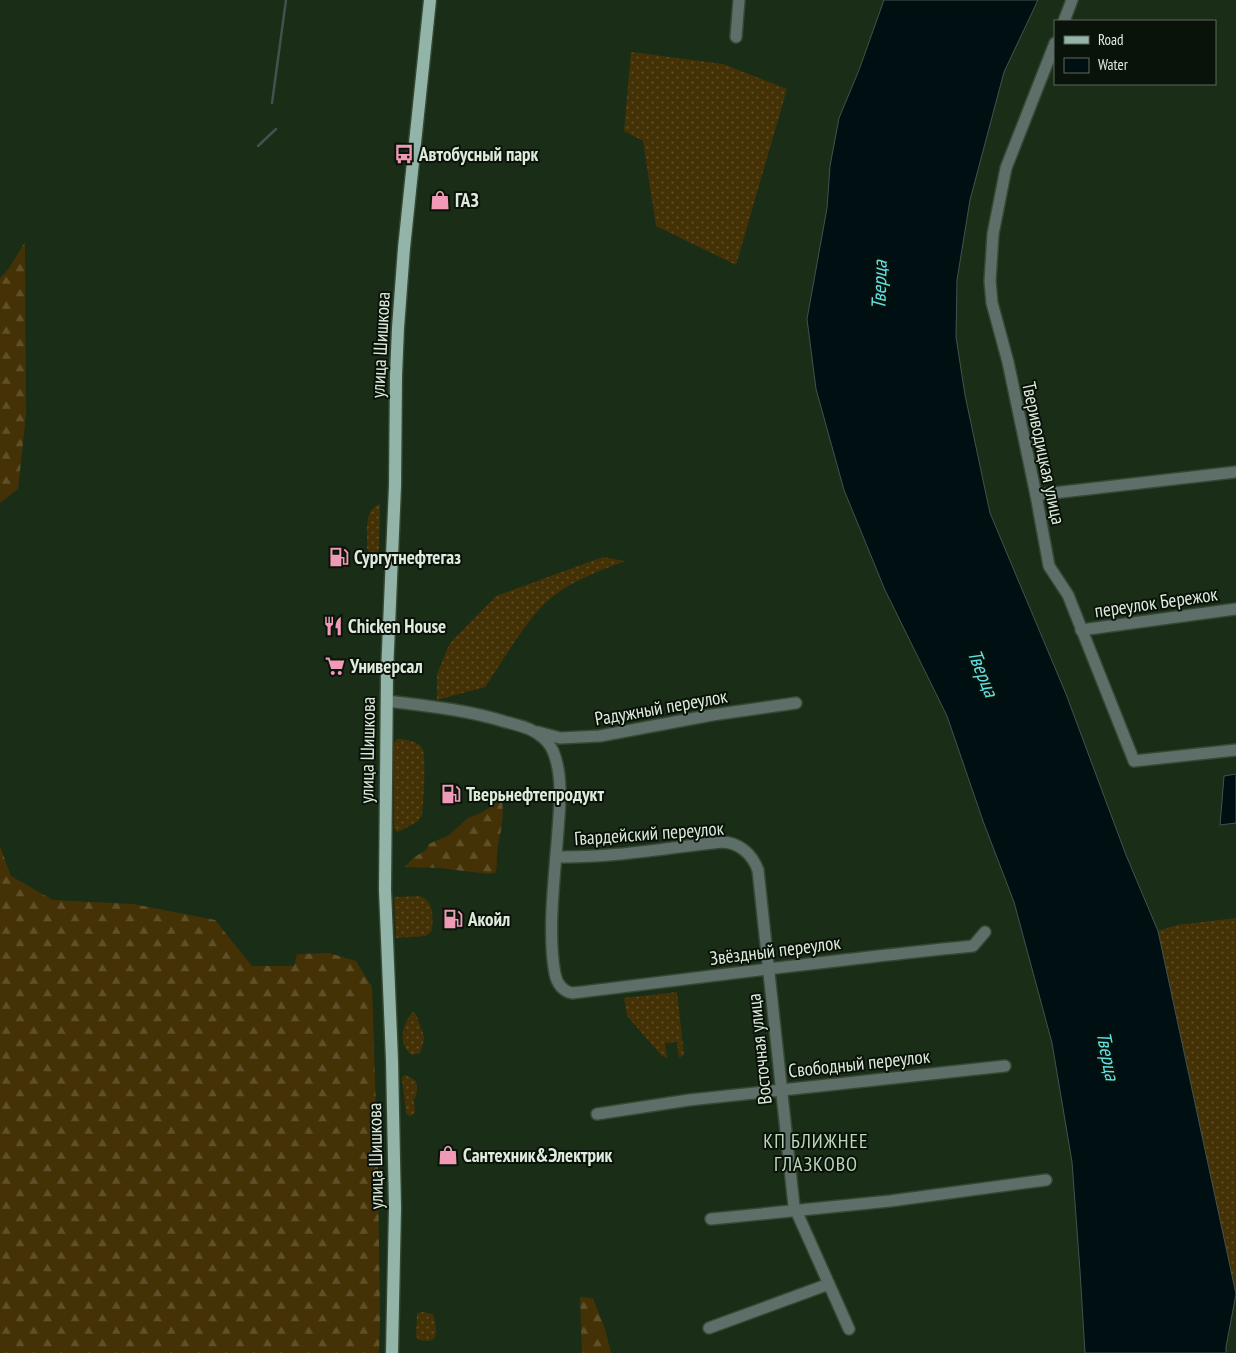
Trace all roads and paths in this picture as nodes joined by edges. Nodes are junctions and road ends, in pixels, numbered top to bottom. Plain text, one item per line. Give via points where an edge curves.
1 (430, 0) edge
2 (739, 0) edge
3 (1072, 0) edge
4 (1064, 20) edge
5 (736, 37) dead end
6 (1054, 46) edge
7 (1236, 472) edge
8 (1036, 495) junction
9 (1236, 609) edge
10 (1081, 630) junction
11 (387, 701) junction
12 (796, 703) dead end
13 (533, 731) junction
14 (1236, 750) edge
15 (744, 850) joint
16 (556, 857) junction
17 (985, 932) dead end
18 (768, 970) junction
19 (1005, 1066) dead end
20 (780, 1089) junction
21 (597, 1114) dead end
22 (1046, 1180) dead end
23 (795, 1210) junction
24 (711, 1218) dead end
25 (829, 1284) junction
26 (709, 1328) dead end
27 (849, 1329) dead end
28 (392, 1353) edge

1 - 11 main road, улица Шишкова via 398,328
2 - 5 street
3 - 4 street
6 - 8 street, Твериводицкая улица via 1006,168 993,234 991,272 992,303
7 - 8 street
8 - 10 street, Твериводицкая улица via 1049,566 1068,595
9 - 10 street, переулок Бережок
10 - 14 street, Твериводицкая улица via 1134,761
11 - 13 street, Радужный переулок via 495,718
11 - 28 main road, улица Шишкова via 385,899 392,1060
12 - 13 street, Радужный переулок via 600,736 560,738
13 - 16 street via 546,740 557,765 560,801
15 - 16 street, Гвардейский переулок via 735,844 721,842
15 - 18 street, Восточная улица via 758,870
16 - 18 street, Звёздный переулок via 552,935 555,975 564,990 572,993
17 - 18 street, Звёздный переулок via 973,946
18 - 20 street, Восточная улица
19 - 20 street, Свободный переулок
20 - 21 street, Свободный переулок
20 - 23 street, Восточная улица
22 - 23 street
23 - 24 street
23 - 25 street, Восточная улица
25 - 26 street
25 - 27 street, Восточная улица

